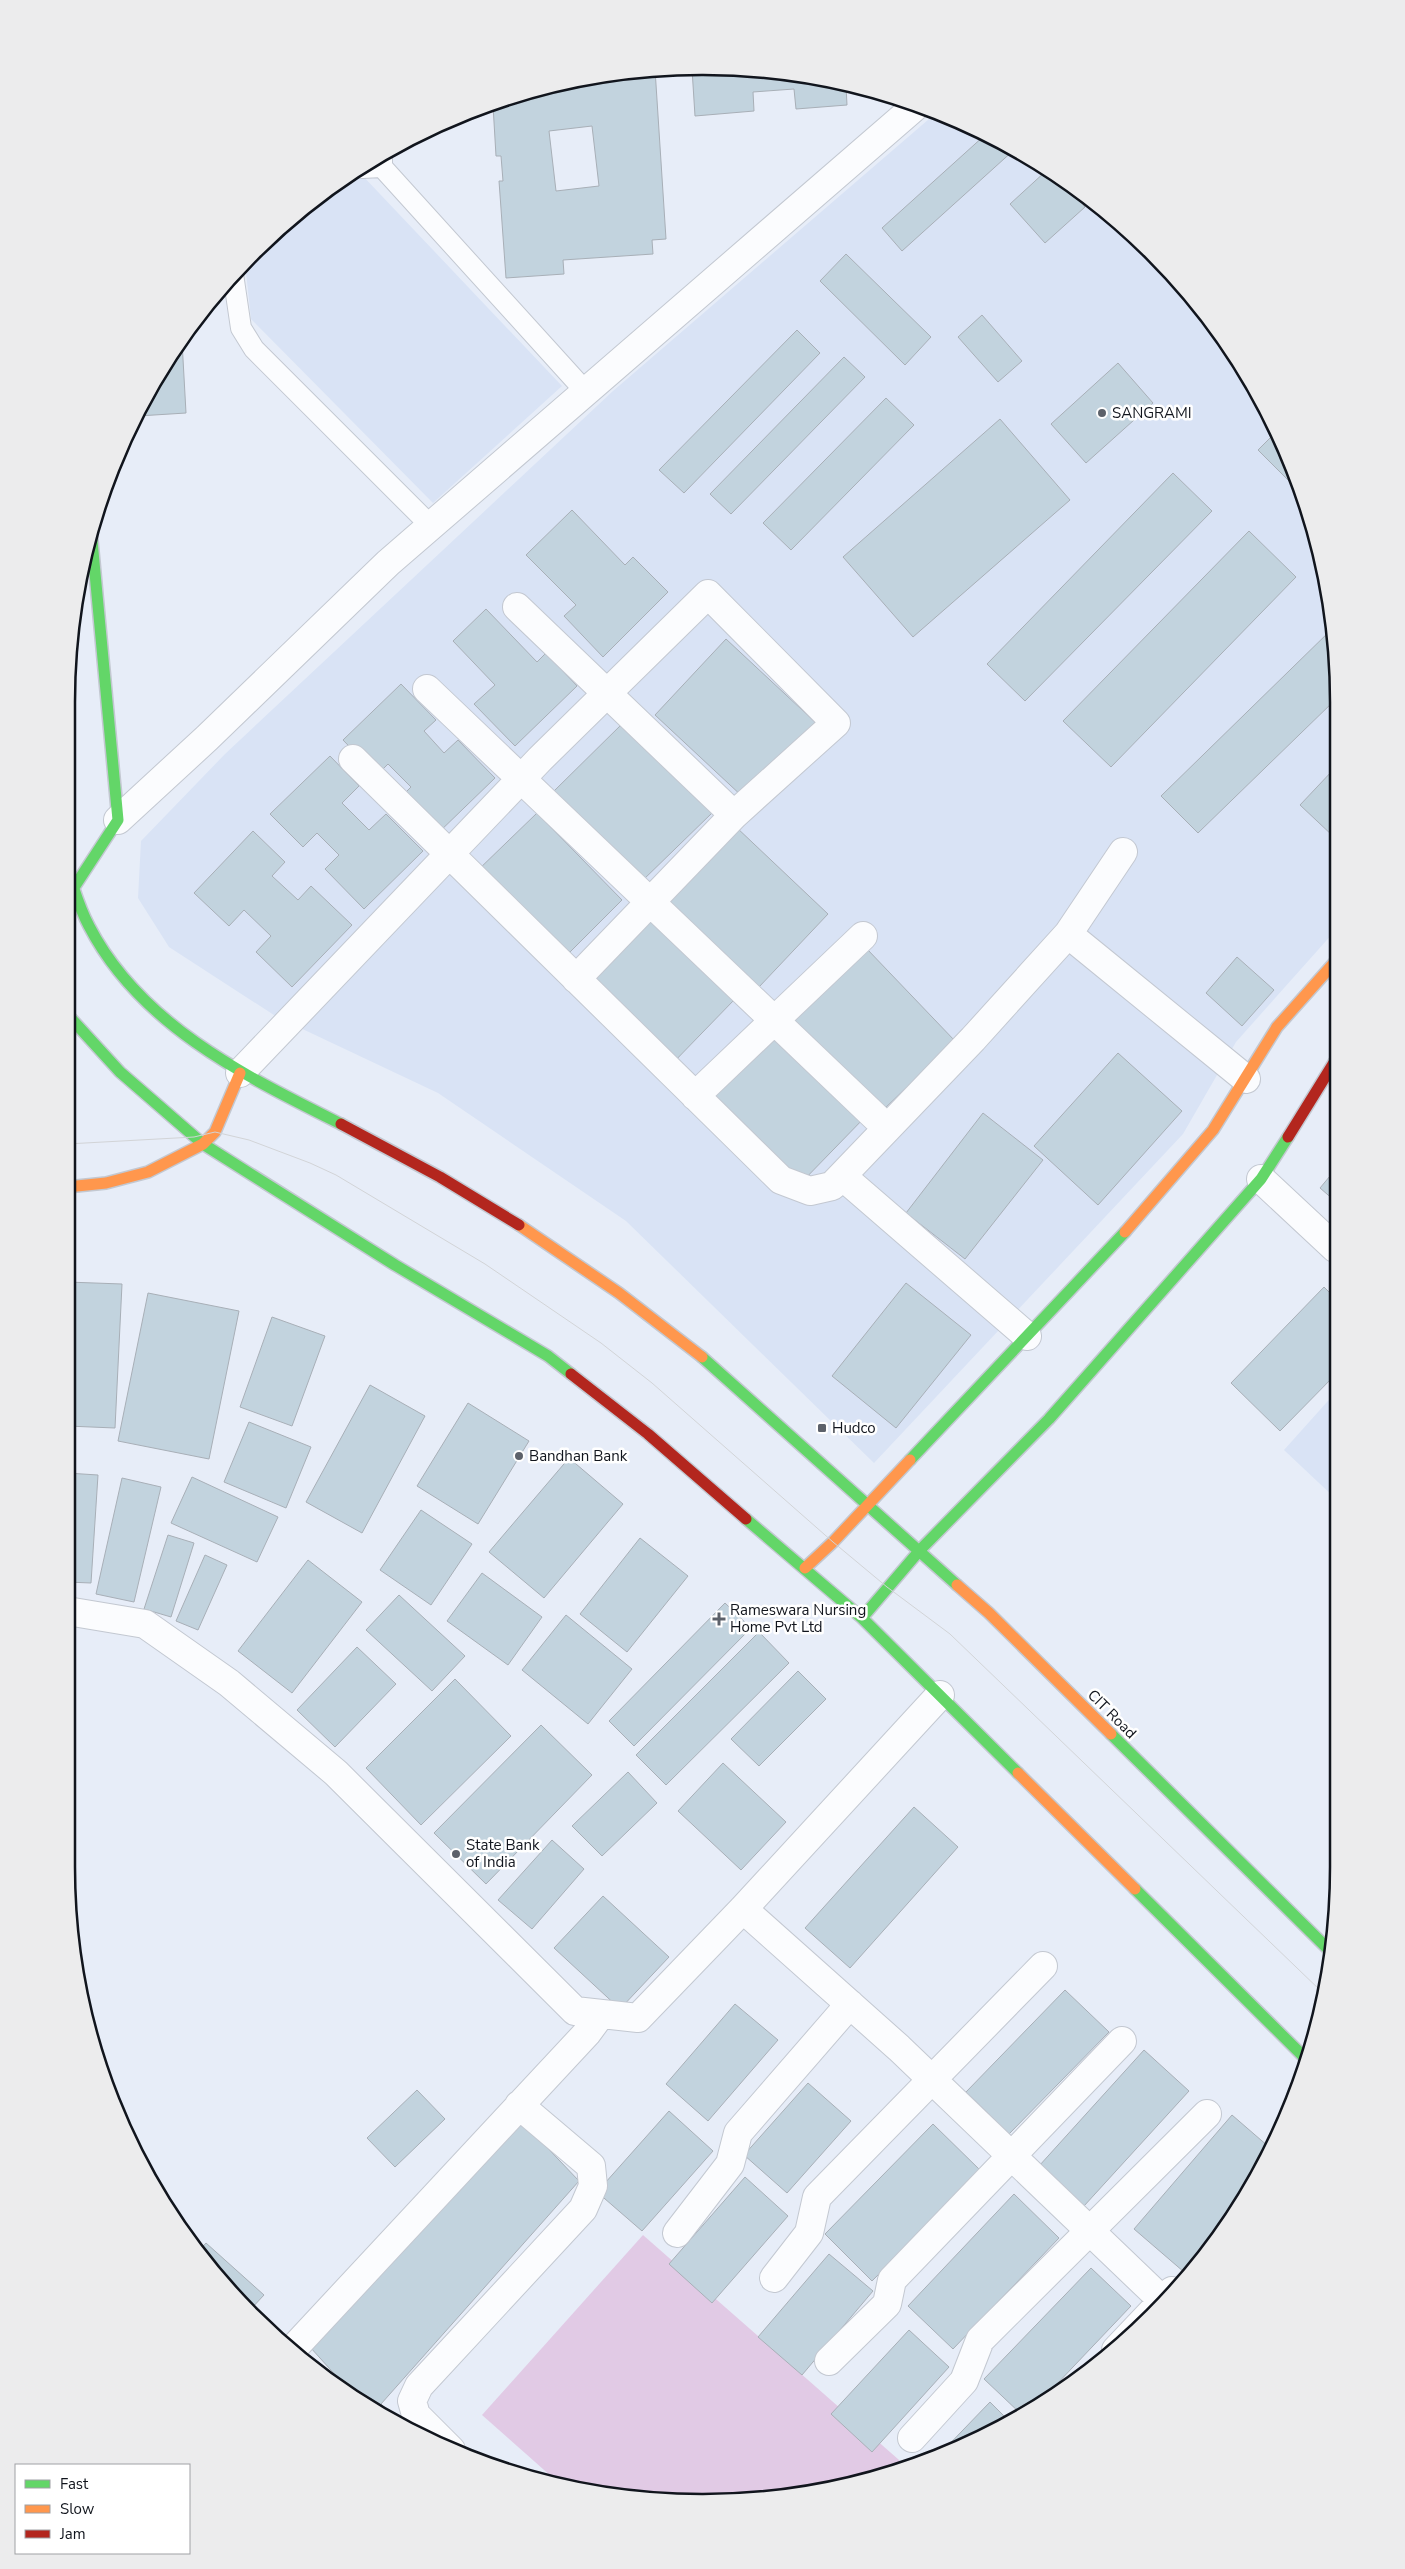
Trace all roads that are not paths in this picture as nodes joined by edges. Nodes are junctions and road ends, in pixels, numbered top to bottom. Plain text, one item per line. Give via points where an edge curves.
1 (911, 111) edge
2 (378, 166) edge
3 (235, 285) edge
4 (586, 392) junction
5 (431, 526) junction
6 (93, 553) edge
7 (517, 607) dead end
8 (427, 689) dead end
9 (606, 694) junction
10 (353, 759) dead end
11 (521, 780) junction
12 (734, 815) junction
13 (118, 820) junction
14 (1124, 852) dead end
15 (449, 855) junction
16 (75, 883) edge
17 (75, 901) edge
18 (650, 902) junction
19 (1068, 934) junction
20 (863, 936) dead end
21 (1330, 967) edge
22 (576, 978) junction
23 (774, 1020) junction
24 (75, 1023) edge
25 (1330, 1069) edge
26 (240, 1073) junction
27 (1246, 1079) junction
28 (695, 1096) junction
29 (887, 1128) junction
30 (203, 1144) junction
31 (842, 1176) junction
32 (1260, 1179) junction
33 (75, 1186) edge
34 (1330, 1243) edge
35 (1027, 1336) junction
36 (868, 1504) junction
37 (920, 1550) junction
38 (805, 1568) junction
39 (75, 1612) edge
40 (862, 1618) junction
41 (940, 1695) junction
42 (743, 1909) junction
43 (1325, 1946) edge
44 (1042, 1966) dead end
45 (850, 2004) junction
46 (601, 2014) junction
47 (1122, 2041) dead end
48 (1301, 2054) edge
49 (931, 2078) junction
50 (520, 2105) junction
51 (1207, 2114) dead end
52 (1011, 2155) junction
53 (1089, 2230) junction
54 (677, 2233) dead end
55 (774, 2278) dead end
56 (1158, 2297) edge
57 (297, 2345) edge
58 (829, 2361) dead end
59 (434, 2433) edge
60 (912, 2438) dead end

1 - 4 street
2 - 4 lane
3 - 5 lane via 241,328 254,349
4 - 5 street
5 - 13 street
6 - 13 main road
7 - 9 street
8 - 11 street
9 - 11 street
9 - 12 street
9 - 12 street via 708,594 836,722
10 - 15 street
11 - 15 street
11 - 18 street
12 - 18 street
13 - 16 main road
14 - 19 street
15 - 22 street
15 - 26 street
17 - 26 main road, CIT Road via 122,978 155,1012
18 - 22 street
18 - 23 street
19 - 27 street
19 - 29 street
20 - 23 street
21 - 27 main road via 1277,1027
22 - 28 street
23 - 28 street
23 - 29 street
24 - 30 main road via 120,1072
25 - 32 main road
26 - 30 main road via 215,1132
26 - 36 main road, CIT Road via 402,1156 531,1233 636,1304 687,1344
27 - 35 main road via 1214,1130 1123,1234
28 - 31 street via 781,1180 810,1191 832,1186
29 - 31 street
30 - 33 main road via 148,1172 106,1183
30 - 38 main road via 395,1266 548,1356 648,1434
31 - 35 street
32 - 34 street
32 - 37 main road via 1049,1419
35 - 36 main road
36 - 37 main road, CIT Road
36 - 38 main road
37 - 40 main road
37 - 43 main road, CIT Road via 989,1613
38 - 40 main road
39 - 46 street via 145,1624 229,1683 336,1773 575,2011
40 - 41 main road
41 - 42 street
41 - 48 main road
42 - 45 street
42 - 46 street via 638,2018
44 - 49 street
45 - 49 street
45 - 54 street via 738,2133 730,2164
46 - 50 street
47 - 52 street
49 - 52 street
49 - 55 street via 817,2197 809,2233
50 - 57 street
50 - 59 street via 591,2166 593,2186 583,2209 418,2386 412,2401 416,2415
51 - 53 street
52 - 53 street
52 - 58 street via 892,2280 888,2304
53 - 56 street
53 - 60 street via 980,2340 964,2381

